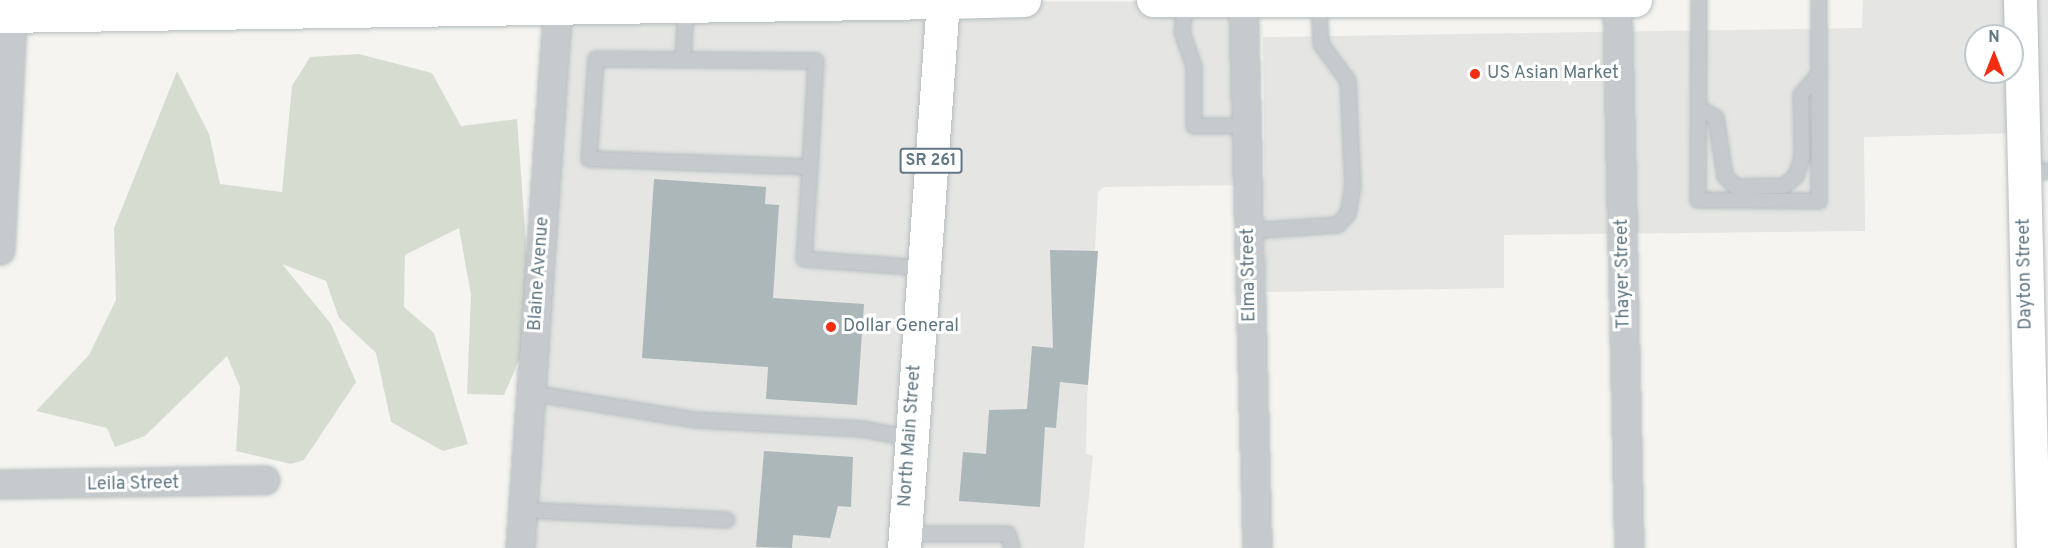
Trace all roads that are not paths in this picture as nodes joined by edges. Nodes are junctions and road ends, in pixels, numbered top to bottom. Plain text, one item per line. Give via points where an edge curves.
1 (1024, 0) edge
2 (1153, 0) edge
3 (1617, 0) edge
4 (1635, 0) edge
5 (1699, 0) edge
6 (1820, 0) edge
7 (2020, 0) edge
8 (943, 1) edge
9 (1186, 1) edge
10 (1324, 1) edge
11 (863, 2) edge
12 (1243, 2) junction
13 (775, 3) edge
14 (649, 4) edge
15 (557, 5) edge
16 (198, 7) edge
17 (252, 7) edge
18 (686, 8) junction
19 (9, 11) edge
20 (683, 60) junction
21 (1820, 74) junction
22 (1699, 108) junction
23 (1246, 126) junction
24 (810, 168) junction
25 (2036, 172) edge
26 (1249, 231) junction
27 (0, 250) edge
28 (923, 268) junction
29 (531, 393) junction
30 (2039, 432) edge
31 (911, 438) junction
32 (265, 480) dead end
33 (0, 484) edge
34 (523, 510) junction
35 (728, 520) dead end
36 (904, 541) edge
37 (963, 541) edge
38 (520, 548) edge
39 (1012, 548) edge
40 (1257, 548) edge
41 (1629, 548) edge
42 (2033, 548) edge

1 - 8 main road
2 - 9 main road
3 - 4 main road
3 - 10 main road
3 - 41 street, Thayer Street
5 - 22 lane
6 - 21 lane
7 - 25 main road, Dayton Street
8 - 11 main road
8 - 28 main road, North Main Street / SR 261
9 - 12 main road
9 - 23 lane via 1182,32 1194,67 1194,126
10 - 12 main road
10 - 26 lane via 1321,44 1348,81 1353,187 1348,214 1338,225
11 - 13 main road
12 - 23 street, Elma Street
13 - 18 main road
14 - 15 main road
14 - 18 main road
15 - 17 main road
15 - 29 street, Blaine Avenue
16 - 17 main road
16 - 19 main road
18 - 20 lane
19 - 27 street
20 - 24 lane via 816,61
20 - 24 lane via 596,59 589,159
21 - 22 lane via 1801,95 1802,159 1796,176 1784,186 1736,187 1725,176 1716,118
21 - 22 lane via 1819,201 1698,200
23 - 26 street, Elma Street
24 - 28 lane via 804,260
25 - 30 main road, Dayton Street
26 - 40 street, Elma Street
28 - 31 main road, North Main Street / SR 261
29 - 31 lane via 695,420 862,429
29 - 34 street, Blaine Avenue
30 - 42 main road, Dayton Street
31 - 36 main road, North Main Street / SR 261
32 - 33 street, Leila Street
34 - 35 lane
34 - 38 street, Blaine Avenue
36 - 37 lane
37 - 39 lane via 1008,534

